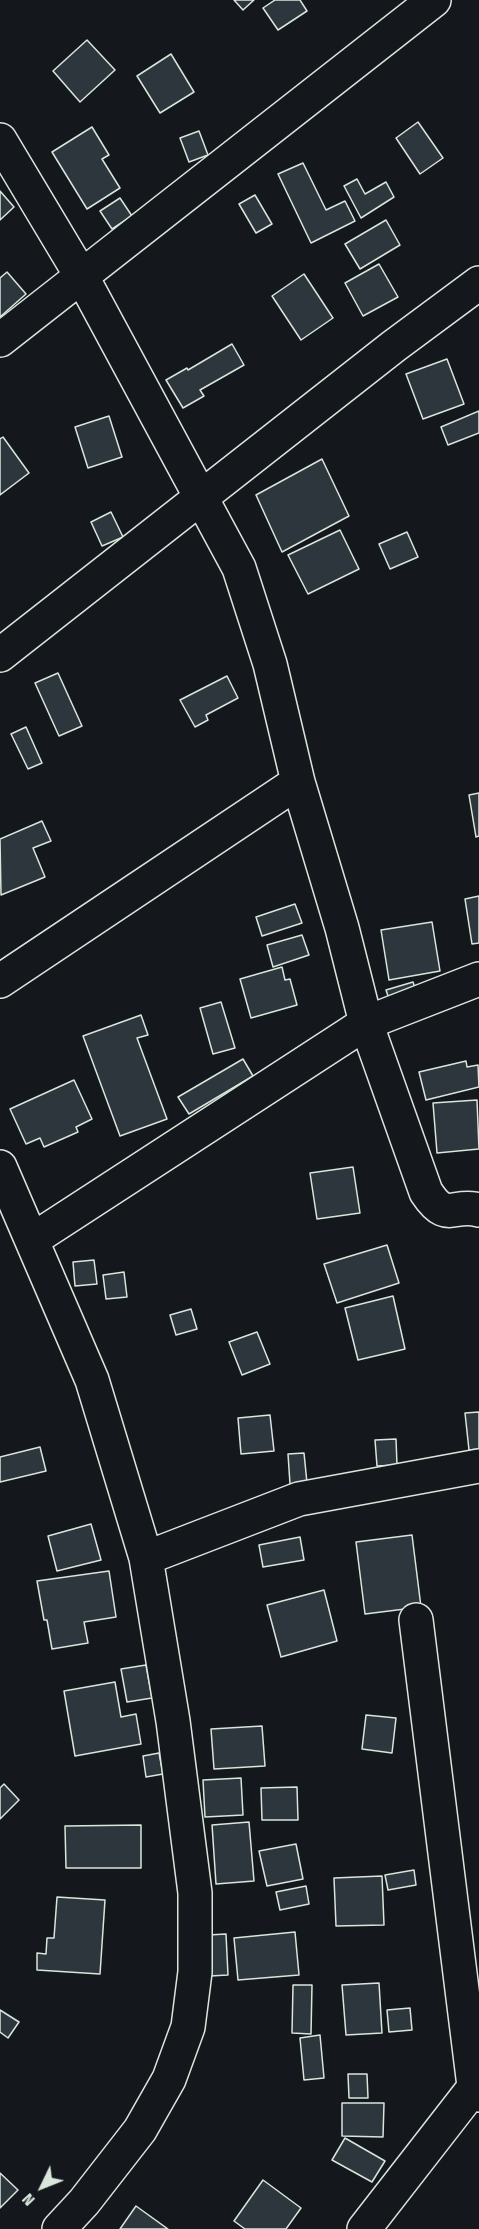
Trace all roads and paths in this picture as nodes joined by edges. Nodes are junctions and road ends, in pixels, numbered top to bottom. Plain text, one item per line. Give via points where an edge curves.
1 (434, 0) edge
2 (0, 140) edge
3 (82, 277) junction
4 (479, 283) edge
5 (0, 340) edge
6 (201, 498) junction
7 (0, 655) edge
8 (298, 782) junction
9 (479, 979) edge
10 (0, 981) edge
11 (366, 1023) junction
12 (1, 1173) edge
13 (479, 1210) edge
14 (32, 1240) junction
15 (479, 1466) edge
16 (146, 1558) junction
17 (416, 1620) dead end
18 (477, 2088) edge
19 (59, 2229) edge
20 (364, 2229) edge

1 - 3 street
2 - 3 street
3 - 5 street
3 - 6 street
4 - 6 street
6 - 7 street
6 - 8 street via 240,568 270,664
8 - 10 street
8 - 11 street
9 - 11 street
11 - 13 street via 435,1207 449,1211
11 - 14 street
12 - 14 street
14 - 16 street via 92,1380
15 - 16 street via 299,1499
16 - 19 street via 173,1721 195,1893 195,1972 188,2027 169,2079 140,2130
17 - 18 street
18 - 20 street

